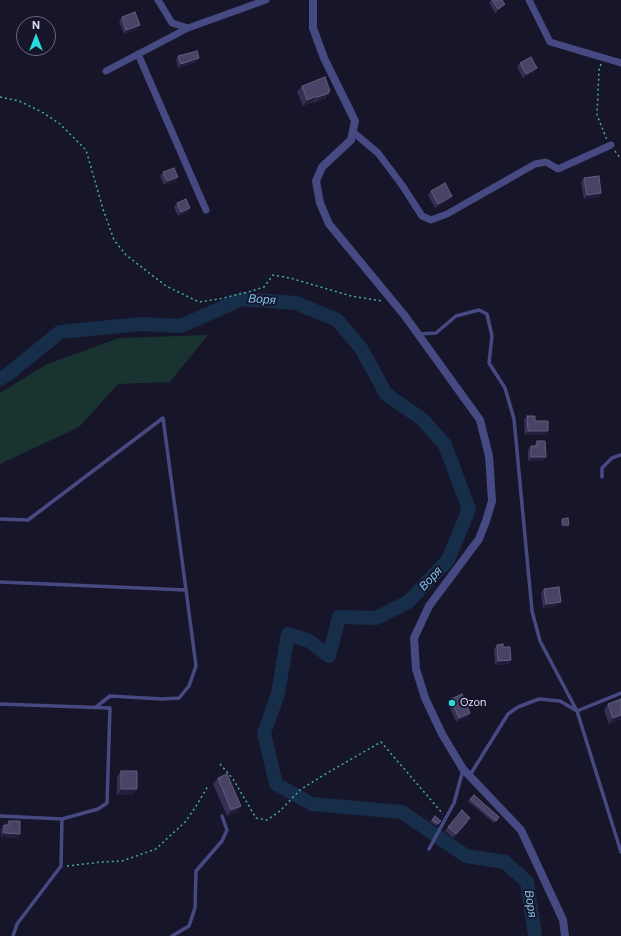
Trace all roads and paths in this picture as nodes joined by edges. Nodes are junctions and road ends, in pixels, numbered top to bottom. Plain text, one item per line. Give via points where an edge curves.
1 (158, 0) edge
2 (266, 0) edge
3 (313, 0) edge
4 (529, 0) edge
5 (188, 28) junction
6 (138, 54) junction
7 (603, 58) junction
8 (621, 63) edge
9 (106, 71) dead end
10 (0, 97) edge
11 (353, 132) junction
12 (611, 145) junction
13 (621, 159) edge
14 (206, 210) dead end
15 (382, 301) dead end
16 (418, 334) junction
17 (621, 455) edge
18 (602, 476) dead end
19 (0, 519) edge
20 (0, 582) edge
21 (186, 590) junction
22 (621, 694) edge
23 (0, 704) edge
24 (96, 707) junction
25 (577, 711) junction
26 (220, 764) dead end
27 (463, 769) junction
28 (469, 776) junction
29 (208, 786) dead end
30 (0, 816) edge
31 (222, 816) dead end
32 (446, 817) junction
33 (62, 819) junction
34 (429, 850) dead end
35 (621, 852) edge
36 (61, 866) junction
37 (13, 936) edge
38 (172, 936) edge
39 (565, 936) edge

1 - 5 street via 172,23
2 - 5 street
3 - 11 street via 313,28 324,58 355,121
4 - 7 street via 550,42
5 - 6 street
6 - 9 street
6 - 14 street
7 - 8 street
7 - 12 path via 599,70 597,115
10 - 15 path via 19,101 42,112 60,124 86,150 114,240 126,255 166,286 199,302 252,292 264,287 273,275 351,296
11 - 12 street via 378,153 422,216 431,220 447,214 535,164 546,162 558,169
11 - 16 street via 351,140 322,166 316,181 320,203 329,224
12 - 13 path
16 - 25 lane via 436,333 456,316 479,310 487,314 492,336 489,363 505,388 514,419 532,611 540,641
16 - 27 street via 480,420 489,456 492,501 479,539 429,606 414,638 416,669 425,698
17 - 18 lane via 612,458 602,468
19 - 21 lane via 28,520 163,418
20 - 21 lane
21 - 24 lane via 196,666 189,686 179,698 110,696
22 - 25 lane
23 - 24 lane
24 - 33 lane via 110,708 108,803 98,809
25 - 28 lane via 560,701 538,699 518,707 508,714
25 - 35 lane
26 - 32 path via 233,779 256,818 267,820 280,811 300,790 381,742
27 - 28 street
27 - 32 lane via 454,803
28 - 39 street via 521,830 563,920
29 - 36 path via 185,822 156,849 122,861
30 - 33 lane
31 - 38 lane via 227,830 222,841 196,870 195,908 189,926
32 - 34 lane
33 - 36 lane
36 - 37 lane via 18,924

